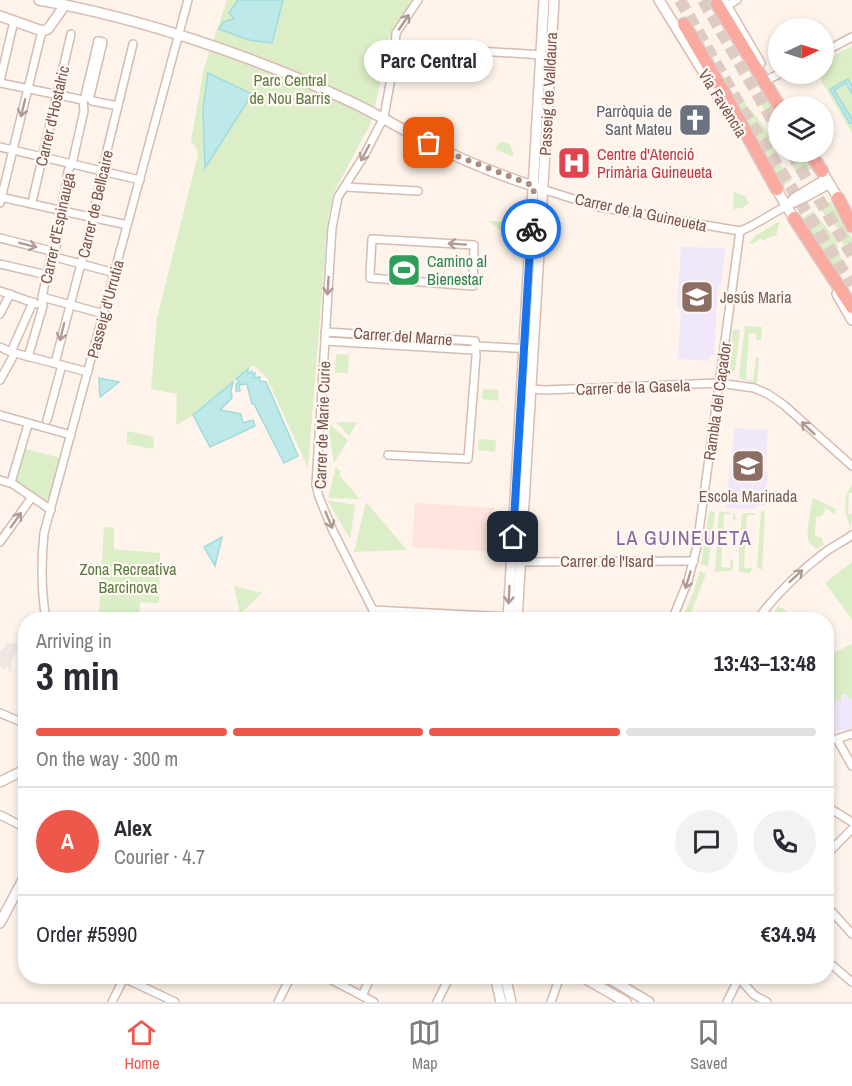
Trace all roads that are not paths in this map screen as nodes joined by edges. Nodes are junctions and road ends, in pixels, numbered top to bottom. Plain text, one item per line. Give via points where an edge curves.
1 (39, 0) edge
2 (188, 0) edge
3 (418, 0) edge
4 (544, 0) edge
5 (554, 0) edge
6 (659, 0) edge
7 (737, 0) edge
8 (66, 2) edge
9 (722, 4) edge
10 (0, 16) edge
11 (14, 21) junction
12 (684, 24) dead end
13 (42, 31) junction
14 (71, 33) dead end
15 (178, 35) junction
16 (852, 37) edge
17 (133, 44) dead end
18 (396, 46) junction
19 (834, 46) edge
20 (541, 56) junction
21 (550, 66) junction
22 (768, 77) edge
23 (0, 82) edge
24 (28, 88) junction
25 (58, 94) junction
26 (773, 96) edge
27 (86, 97) junction
28 (118, 106) junction
29 (384, 117) junction
30 (0, 147) edge
31 (13, 150) junction
32 (43, 157) junction
33 (816, 162) edge
34 (72, 164) junction
35 (102, 171) junction
36 (826, 178) junction
37 (140, 180) junction
38 (345, 187) junction
39 (538, 188) junction
40 (777, 189) junction
41 (418, 191) dead end
42 (33, 198) dead end
43 (838, 198) junction
44 (0, 199) edge
45 (787, 206) junction
46 (59, 210) dead end
47 (67, 212) dead end
48 (93, 218) junction
49 (794, 218) junction
50 (852, 220) edge
51 (123, 224) dead end
52 (852, 226) edge
53 (740, 231) junction
54 (0, 238) edge
55 (53, 254) junction
56 (82, 263) junction
57 (0, 264) edge
58 (115, 273) junction
59 (46, 275) junction
60 (370, 276) joint
61 (0, 291) edge
62 (10, 294) junction
63 (42, 297) junction
64 (33, 302) junction
65 (69, 305) junction
66 (43, 306) junction
67 (852, 307) edge
68 (0, 314) edge
69 (104, 314) junction
70 (852, 320) edge
71 (325, 332) junction
72 (325, 341) junction
73 (0, 347) edge
74 (474, 348) junction
75 (529, 348) junction
76 (13, 352) junction
77 (28, 357) junction
78 (58, 364) junction
79 (88, 372) junction
80 (0, 380) edge
81 (719, 383) junction
82 (531, 389) junction
83 (0, 415) edge
84 (47, 420) dead end
85 (27, 428) dead end
86 (71, 435) junction
87 (388, 454) dead end
88 (852, 466) edge
89 (12, 479) dead end
90 (0, 480) edge
91 (32, 497) junction
92 (51, 510) junction
93 (852, 535) edge
94 (0, 542) edge
95 (693, 561) junction
96 (521, 562) junction
97 (373, 610) joint
98 (45, 612) edge
99 (408, 612) edge
100 (513, 612) edge
101 (514, 612) edge
102 (675, 612) edge
103 (764, 612) edge
104 (0, 713) edge
105 (18, 721) edge
106 (852, 734) edge
107 (837, 739) junction
108 (834, 740) edge
109 (852, 766) edge
110 (18, 773) edge
111 (0, 782) edge
112 (834, 811) edge
113 (0, 815) edge
114 (852, 822) edge
115 (18, 824) edge
116 (852, 829) edge
117 (834, 847) edge
118 (18, 889) edge
119 (834, 914) edge
120 (0, 923) edge
121 (852, 934) edge
122 (834, 967) edge
123 (852, 982) edge
124 (121, 984) edge
125 (139, 984) edge
126 (287, 984) edge
127 (339, 984) edge
128 (367, 984) edge
129 (446, 984) edge
130 (497, 984) edge
131 (506, 984) edge
132 (557, 984) edge
133 (594, 984) edge
134 (619, 984) edge
135 (736, 984) edge
136 (745, 984) edge
137 (362, 996) junction
138 (622, 1001) edge
139 (112, 1002) edge
140 (175, 1002) edge
141 (278, 1002) edge
142 (374, 1002) edge
143 (436, 1002) edge
144 (501, 1002) edge
145 (511, 1002) edge
146 (551, 1002) edge
147 (649, 1002) edge
148 (727, 1002) edge
149 (767, 1002) edge

1 - 8 street
2 - 15 street, Passeig d'Urrutia
18 -> 3 street, Carrer de Marie Curie via 396,33
4 - 20 street, Passeig de Valldaura
5 - 21 street, Passeig de Valldaura
6 - 40 street, Via Favència
7 - 9 street
8 - 13 street via 48,29
8 - 15 street
9 - 22 street
9 - 26 highway
10 - 11 street
11 - 13 street
11 - 23 street
12 - 40 highway
13 - 24 street
14 - 25 street, Carrer d'Hostalric
15 - 29 street via 287,74
15 - 37 street, Passeig d'Urrutia
16 - 19 street
17 - 28 street, Carrer de Bellcaire
18 - 20 street
18 - 29 street, Carrer de Marie Curie
20 - 21 street
20 - 39 street, Passeig de Valldaura
21 - 39 street, Passeig de Valldaura
23 - 24 street
24 - 25 street
24 -> 31 street
25 - 27 street
25 - 32 street, Carrer d'Hostalric
27 - 27 street, Carrer d'Espinauga via 103,42 98,41
27 - 28 street
27 - 34 street, Carrer d'Espinauga
28 - 35 street, Carrer de Bellcaire
29 -> 38 street, Carrer de Marie Curie
29 - 39 street via 447,152
30 - 31 street
31 - 32 street
31 - 44 street
32 - 34 street
32 - 42 street, Carrer d'Hostalric
33 - 36 highway
34 - 35 street
34 - 55 street, Carrer d'Espinauga
35 - 37 street
35 - 48 street, Carrer de Bellcaire
36 - 43 street
36 - 45 street
37 - 58 street, Passeig d'Urrutia
38 - 41 street
38 -> 71 street, Carrer de Marie Curie via 338,196 332,228
39 - 53 street, Carrer de la Guineueta via 599,207
39 - 75 street, Passeig de Valldaura
40 - 45 street, Via Favència
43 - 50 street
43 - 52 highway
44 - 46 street
45 - 49 street, Via Favència
45 - 53 street
47 - 48 street
48 - 51 street
48 - 56 street, Carrer de Bellcaire
49 - 67 highway
49 - 70 street, Via Favència
53 - 81 street, Rambla del Caçador
54 -> 55 street
55 - 56 street
55 - 59 street, Carrer d'Espinauga
56 - 58 street
56 - 65 street, Carrer de Bellcaire
57 - 59 street
58 - 69 street, Passeig d'Urrutia
59 - 63 street, Carrer d'Espinauga
60 -> 60 street via 473,286 474,245 372,239
61 - 62 street
62 - 64 street
62 - 68 street
63 - 65 street
63 - 66 street, Carrer d'Espinauga
64 - 66 street
64 - 76 street
65 - 69 street
65 -> 78 street, Carrer de Bellcaire
66 - 77 street, Carrer d'Espinauga
69 - 79 street, Passeig d'Urrutia
71 - 72 street, Carrer de Marie Curie
71 - 74 street, Carrer del Marne via 475,341
72 - 74 street, Carrer del Marne
72 -> 97 street, Carrer de Marie Curie via 316,485 333,531
73 - 76 street
74 - 75 street, Carrer del Marne
74 - 87 street via 468,459
75 - 82 street, Passeig de Valldaura
75 -> 100 street, Passeig de Valldaura
76 - 77 street
76 - 80 street
77 - 78 street
78 - 79 street
78 - 84 street, Carrer de Bellcaire
79 - 86 street, Passeig d'Urrutia
81 - 82 street, Carrer de la Gasela
88 -> 81 street, Carrer de la Gasela via 768,394
81 - 95 street, Rambla del Caçador
82 - 96 street, Passeig de Valldaura
83 - 86 street
85 - 89 street
86 - 92 street, Passeig d'Urrutia
90 - 91 street
91 - 92 street
94 -> 91 street
92 - 98 street, Passeig d'Urrutia via 41,558
103 -> 93 street via 798,574
95 - 96 street, Carrer de l'Isard
95 -> 102 street, Rambla del Caçador
96 - 101 street, Passeig de Valldaura
97 - 99 street
104 - 105 street
106 - 107 street
107 - 108 street
107 - 109 street
110 - 111 street
112 - 114 street
113 - 115 street
116 - 117 street
118 - 120 street
119 - 121 street
122 - 123 street
124 - 139 street
125 - 140 street
126 - 141 street
127 - 137 street
128 - 137 street
129 - 143 street
130 - 144 street
131 - 145 street
132 - 146 street
133 - 138 street
134 - 147 street
135 - 148 street
136 - 149 street
137 - 142 street

